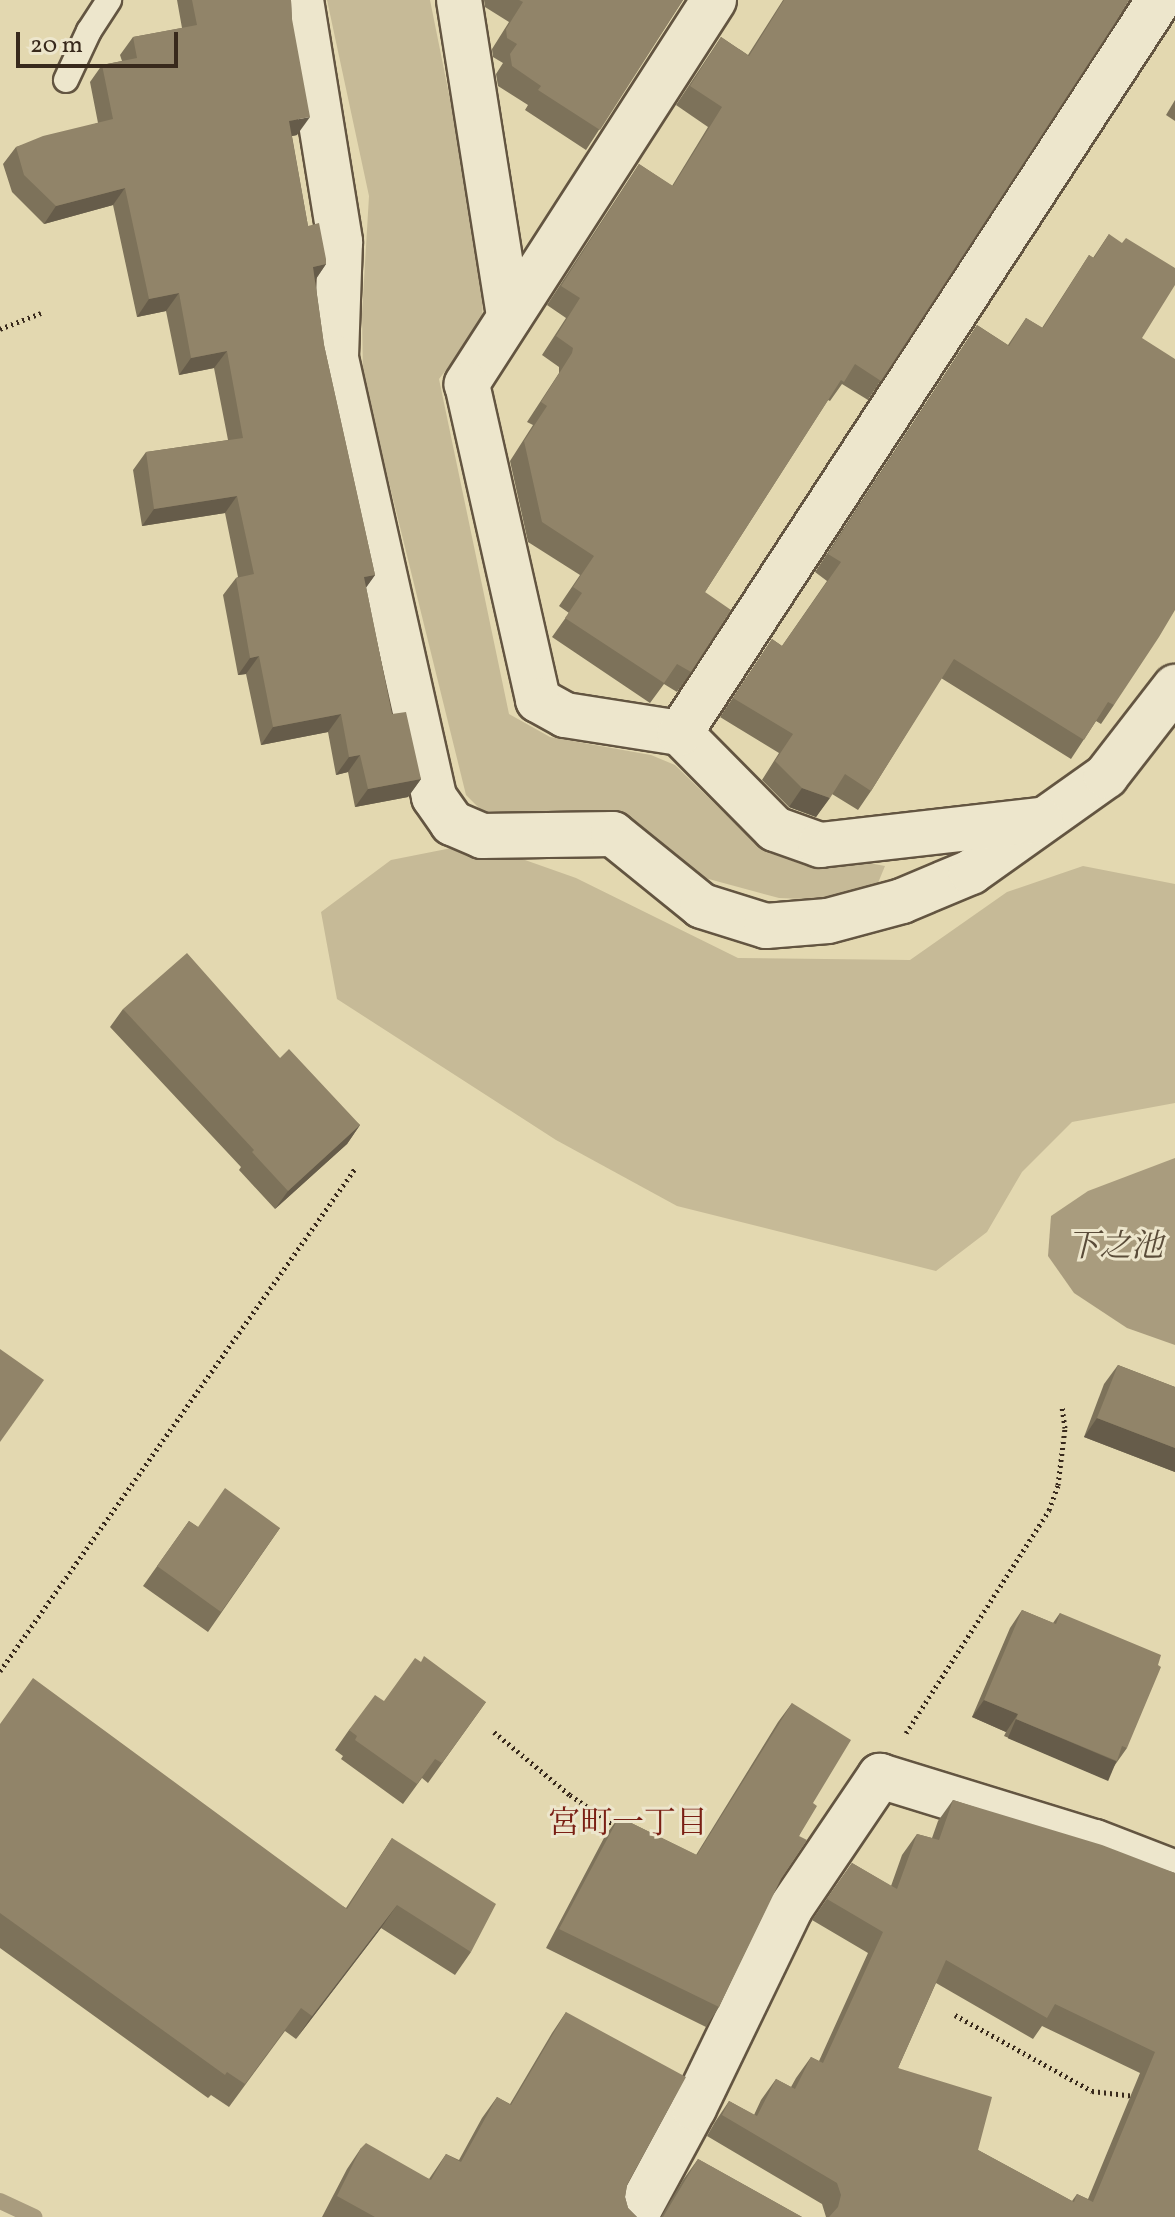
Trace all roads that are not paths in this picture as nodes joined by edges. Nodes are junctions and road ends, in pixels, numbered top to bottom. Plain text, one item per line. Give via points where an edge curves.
1 (109, 0) edge
2 (301, 0) edge
3 (459, 0) edge
4 (714, 0) edge
5 (1159, 0) edge
6 (66, 80) dead end
7 (509, 317) junction
8 (1175, 687) edge
9 (680, 733) junction
10 (1048, 819) junction
11 (1175, 1873) edge
12 (674, 2146) junction
13 (712, 2167) edge
14 (635, 2217) edge

1 - 6 lane
2 - 10 street via 340,242 336,358 434,797 452,823 482,836 613,834 702,906 766,926 828,921 902,901 971,872
3 - 7 street
4 - 7 street
5 - 9 street
7 - 9 street via 467,384 538,700 565,715
8 - 10 street via 1106,776
9 - 10 street via 775,829 820,845
11 - 12 street via 1095,1842 880,1776 790,1909
12 - 13 street
12 - 14 street

